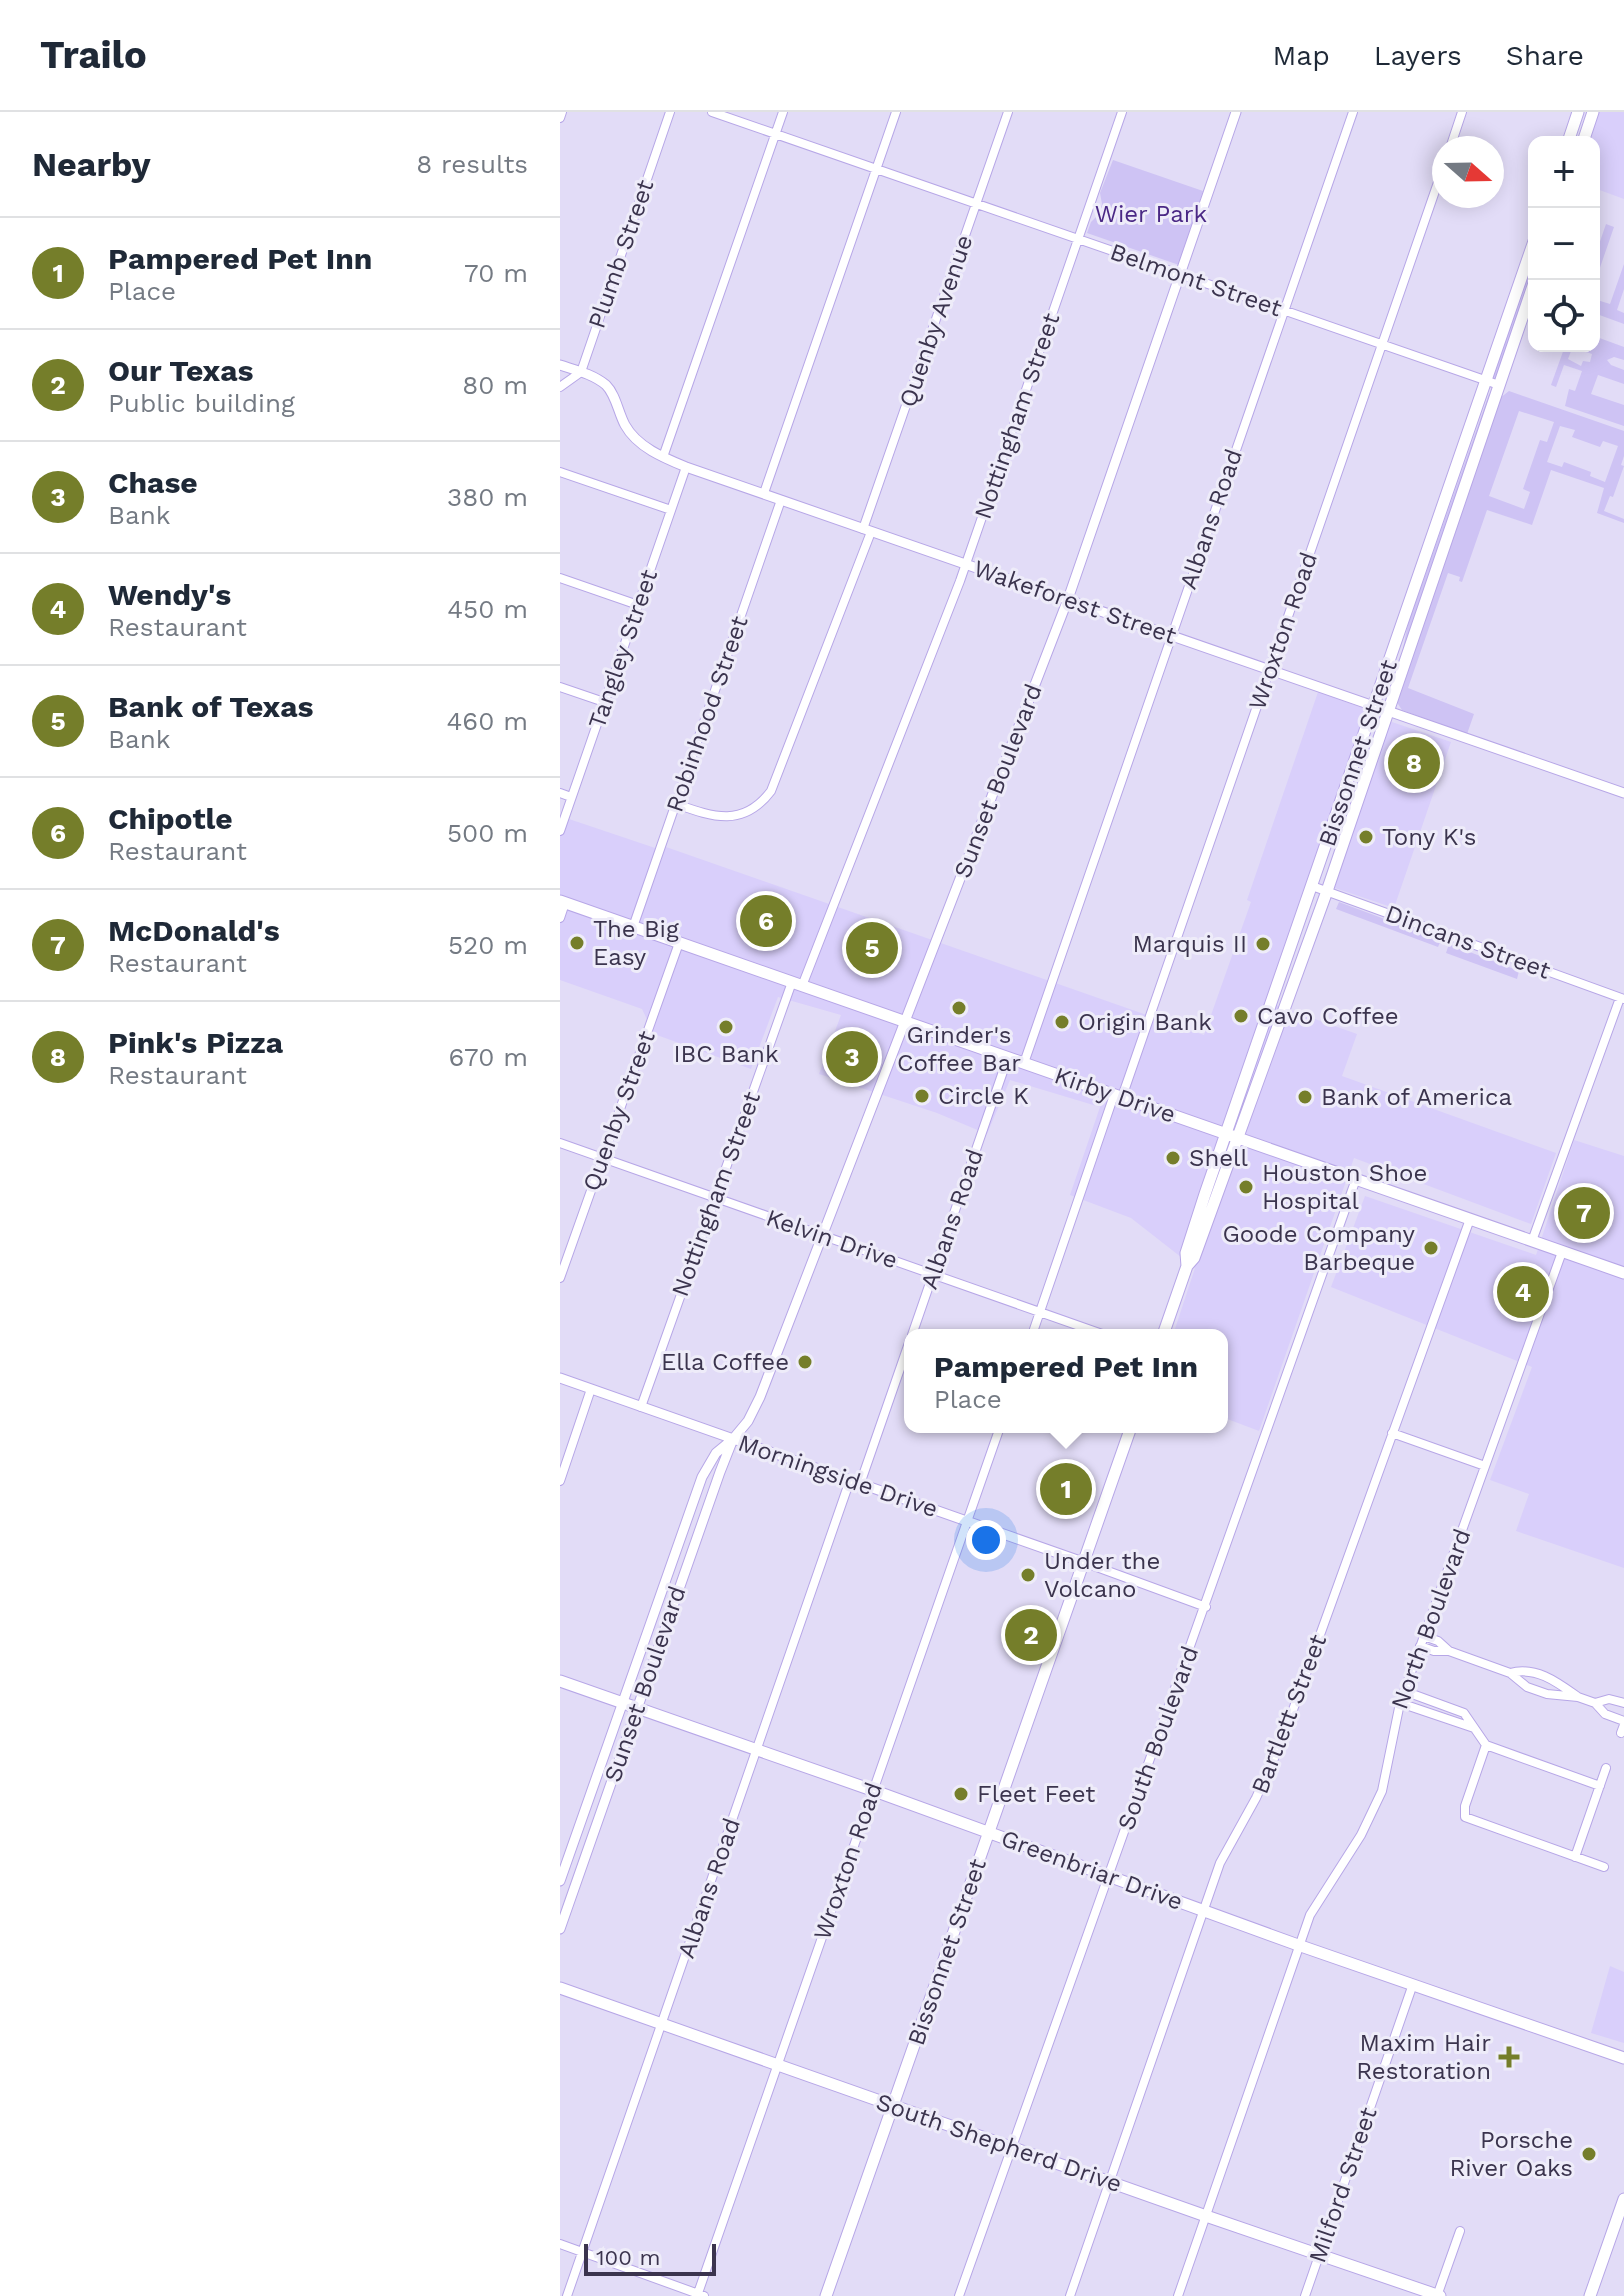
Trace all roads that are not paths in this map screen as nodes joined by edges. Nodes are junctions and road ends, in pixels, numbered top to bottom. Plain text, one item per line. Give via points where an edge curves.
1 (562, 112) edge
2 (670, 112) edge
3 (712, 112) edge
4 (783, 112) edge
5 (896, 112) edge
6 (1008, 112) edge
7 (1122, 112) edge
8 (1236, 112) edge
9 (1353, 112) edge
10 (1462, 112) edge
11 (1578, 112) edge
12 (1593, 112) edge
13 (560, 118) edge
14 (775, 134) junction
15 (1454, 136) edge
16 (1570, 136) edge
17 (1585, 136) edge
18 (877, 169) junction
19 (1432, 199) edge
20 (976, 204) junction
21 (1078, 239) junction
22 (1528, 258) edge
23 (1181, 275) junction
24 (1528, 300) edge
25 (1283, 311) junction
26 (1381, 344) junction
27 (560, 365) edge
28 (581, 372) junction
29 (1486, 381) junction
30 (1499, 385) junction
31 (560, 387) edge
32 (663, 457) junction
33 (686, 467) junction
34 (560, 472) edge
35 (764, 493) junction
36 (781, 500) junction
37 (671, 510) junction
38 (867, 531) junction
39 (965, 564) junction
40 (560, 578) edge
41 (1068, 599) junction
42 (638, 605) junction
43 (1171, 635) junction
44 (1270, 669) junction
45 (560, 687) edge
46 (604, 702) junction
47 (1374, 705) junction
48 (1389, 710) junction
49 (560, 793) edge
50 (1624, 793) edge
51 (571, 797) junction
52 (676, 804) junction
53 (560, 831) edge
54 (1312, 886) junction
55 (1327, 891) junction
56 (563, 902) edge
57 (560, 918) edge
58 (633, 927) junction
59 (679, 943) junction
60 (797, 984) junction
61 (1622, 998) edge
62 (1273, 999) junction
63 (1287, 1004) junction
64 (905, 1021) junction
65 (1008, 1057) junction
66 (1024, 1063) junction
67 (1118, 1096) junction
68 (1232, 1136) junction
69 (560, 1143) edge
70 (603, 1158) junction
71 (1356, 1179) junction
72 (715, 1198) junction
73 (1470, 1219) junction
74 (823, 1235) junction
75 (1532, 1241) junction
76 (1562, 1252) junction
77 (1624, 1273) edge
78 (932, 1274) junction
79 (560, 1278) edge
80 (1040, 1312) junction
81 (914, 1329) edge
82 (1034, 1329) edge
83 (1088, 1329) edge
84 (1165, 1329) edge
85 (904, 1358) edge
86 (560, 1378) edge
87 (591, 1389) junction
88 (641, 1407) junction
89 (998, 1433) edge
90 (1129, 1433) edge
91 (1392, 1433) junction
92 (733, 1439) junction
93 (1485, 1466) junction
94 (850, 1480) junction
95 (560, 1481) edge
96 (860, 1484) junction
97 (966, 1521) junction
98 (1083, 1562) junction
99 (1206, 1607) junction
100 (1424, 1636) junction
101 (1420, 1646) junction
102 (1449, 1651) junction
103 (1510, 1673) junction
104 (560, 1681) edge
105 (1404, 1691) junction
106 (1578, 1697) junction
107 (621, 1703) junction
108 (1400, 1703) junction
109 (1595, 1703) junction
110 (1624, 1703) edge
111 (1440, 1704) junction
112 (637, 1707) junction
113 (1436, 1716) junction
114 (1623, 1726) edge
115 (1474, 1728) junction
116 (1486, 1745) junction
117 (757, 1750) junction
118 (1606, 1768) dead end
119 (1600, 1786) junction
120 (872, 1790) junction
121 (988, 1833) junction
122 (1575, 1857) junction
123 (1604, 1867) dead end
124 (1106, 1876) junction
125 (560, 1881) edge
126 (1202, 1910) junction
127 (560, 1929) edge
128 (1298, 1945) junction
129 (1413, 1984) junction
130 (560, 1988) edge
131 (662, 2025) junction
132 (1623, 2057) edge
133 (778, 2065) junction
134 (893, 2106) junction
135 (1012, 2148) junction
136 (1109, 2182) junction
137 (1624, 2199) edge
138 (1206, 2216) junction
139 (1460, 2231) dead end
140 (560, 2244) edge
141 (582, 2252) junction
142 (1319, 2254) junction
143 (700, 2295) edge
144 (567, 2296) edge
145 (826, 2296) edge
146 (959, 2296) edge
147 (1070, 2296) edge
148 (1178, 2296) edge
149 (1305, 2296) edge
150 (1438, 2296) edge
151 (1590, 2296) edge

1 - 13 street
2 - 28 street, Plumb Street
3 - 14 street, Belmont Street
4 - 14 street
5 - 18 street
6 - 20 street, Quenby Avenue
7 - 21 street, Nottingham Street
8 - 23 street, Sunset Boulevard
9 - 25 street, Albans Road
10 - 15 street
11 - 16 main road
12 - 17 main road
14 - 18 street, Belmont Street
14 - 32 street
18 - 20 street, Belmont Street
18 - 35 street
19 - 26 street, Wroxton Road
20 - 21 street, Belmont Street
20 - 38 street, Quenby Avenue
21 - 23 street, Belmont Street
21 - 39 street, Nottingham Street
22 - 29 main road, Bissonnet Street
23 - 25 street, Belmont Street
23 - 41 street, Sunset Boulevard
24 - 30 main road, Bissonnet Street
25 - 26 street, Belmont Street
25 - 43 street, Albans Road
26 - 29 street, Belmont Street
26 - 44 street, Wroxton Road
27 - 28 street, Wakeforest Street
28 - 31 street
28 - 32 street, Wakeforest Street via 605,385 631,434
29 - 30 street, Belmont Street
29 - 47 main road, Bissonnet Street
30 - 48 main road, Bissonnet Street
32 - 33 street, Wakeforest Street
33 - 35 street, Wakeforest Street
33 - 37 street, Tangley Street
34 - 37 street
35 - 36 street, Wakeforest Street
36 - 38 street, Wakeforest Street
36 - 52 street, Robinhood Street
37 - 42 street, Tangley Street
38 - 39 street, Wakeforest Street
38 - 52 street, Quenby Avenue via 771,791 756,807 737,816 715,817
39 - 41 street, Wakeforest Street
39 - 60 street, Nottingham Street
40 - 42 street
41 - 43 street, Wakeforest Street
41 - 64 street, Sunset Boulevard
42 - 46 street, Tangley Street
43 - 44 street, Wakeforest Street
43 - 66 street, Albans Road
44 - 47 street, Wakeforest Street
44 - 67 street, Wroxton Road
45 - 46 street
46 - 51 street, Tangley Street
47 - 48 street, Wakeforest Street
47 - 54 main road, Bissonnet Street
48 - 50 street, Wakeforest Street
48 - 55 main road, Bissonnet Street
49 - 51 street
51 - 53 street, Tangley Street
52 - 58 street, Robinhood Street
54 - 55 street, Dincans Street
54 - 62 main road, Bissonnet Street
55 - 61 street, Dincans Street
55 - 63 main road, Bissonnet Street
56 - 57 street
56 - 58 main road, Kirby Drive
58 - 59 main road, Kirby Drive
59 - 60 main road, Kirby Drive
59 - 70 street, Quenby Street
60 - 64 main road, Kirby Drive
60 - 72 street, Nottingham Street
61 - 75 street
62 - 63 main road
62 - 68 main road, Bissonnet Street
63 - 68 main road, Bissonnet Street
64 - 65 main road, Kirby Drive
64 - 74 street, Sunset Boulevard
65 - 66 main road, Kirby Drive
65 - 78 street, Albans Road
66 - 67 main road, Kirby Drive
67 - 68 main road, Kirby Drive
67 - 80 street, Wroxton Road
68 - 71 main road, Kirby Drive
68 - 84 main road, Bissonnet Street via 1186,1253 1187,1266
69 - 70 street, Kelvin Drive
70 - 72 street, Kelvin Drive
70 - 79 street, Quenby Street
71 - 73 main road, Kirby Drive
71 - 99 street, South Boulevard
72 - 74 street, Kelvin Drive
72 - 88 street, Nottingham Street
73 - 75 main road, Kirby Drive
73 - 91 street, Bartlett Street
74 - 78 street, Kelvin Drive
74 - 92 street, Sunset Boulevard via 760,1397
75 - 76 main road, Kirby Drive
76 - 77 main road, Kirby Drive
76 - 93 street, North Boulevard
78 - 80 street, Kelvin Drive
78 - 81 street, Albans Road
80 - 82 street, Wroxton Road
80 - 83 street, Kelvin Drive
85 - 96 street, Albans Road
86 - 87 street, Morningside Drive
87 - 88 street, Morningside Drive
87 - 95 street
88 - 92 street, Morningside Drive
89 - 97 street, Wroxton Road
90 - 98 main road, Bissonnet Street
91 - 93 street
91 - 126 street, Bartlett Street via 1281,1743
92 - 94 street, Morningside Drive
92 - 107 street, Sunset Boulevard via 716,1453 702,1477
92 - 112 street, Sunset Boulevard
93 - 100 street, North Boulevard
94 - 96 street, Morningside Drive
94 - 117 street, Albans Road
96 - 97 street, Morningside Drive
97 - 98 street, Morningside Drive
97 - 120 street, Wroxton Road
98 - 99 street, Morningside Drive
98 - 121 main road, Bissonnet Street
99 - 124 street, South Boulevard
100 - 101 street, North Boulevard
100 - 102 street
101 - 102 street
101 - 105 street, North Boulevard
102 - 103 street
103 - 106 street via 1527,1687
103 - 106 street via 1532,1671
104 - 107 main road, Greenbriar Drive
105 - 108 street, North Boulevard
105 - 111 street
106 - 109 street
107 - 112 main road, Greenbriar Drive
107 - 125 street, Sunset Boulevard
108 - 113 street
108 - 128 street, North Boulevard via 1373,1812 1319,1897
109 - 110 street
109 - 114 street
111 - 113 street
111 - 115 street via 1464,1713
112 - 117 main road, Greenbriar Drive
112 - 127 street, Sunset Boulevard
113 - 115 street
115 - 116 street
116 - 119 street
116 - 122 street via 1465,1817
117 - 120 main road, Greenbriar Drive
117 - 131 street, Albans Road
118 - 119 street
119 - 122 street
120 - 121 main road, Greenbriar Drive
120 - 133 street, Wroxton Road
121 - 124 main road, Greenbriar Drive
121 - 134 main road, Bissonnet Street
122 - 123 street
124 - 126 main road, Greenbriar Drive
124 - 135 street, South Boulevard
126 - 128 main road, Greenbriar Drive
126 - 136 street, Bartlett Street
128 - 129 main road, Greenbriar Drive
128 - 138 street, North Boulevard
129 - 132 main road, Greenbriar Drive
129 - 142 street, Milford Street
130 - 131 main road, South Shepherd Drive
131 - 133 main road, South Shepherd Drive
131 - 141 street, Albans Road
133 - 134 main road, South Shepherd Drive
133 - 143 street, Wroxton Road
134 - 135 main road, South Shepherd Drive
134 - 145 main road, Bissonnet Street
135 - 136 main road, South Shepherd Drive
135 - 146 street, South Boulevard
136 - 138 main road, South Shepherd Drive
136 - 147 street, Bartlett Street
137 - 151 main road
138 - 142 main road, South Shepherd Drive
138 - 148 street, North Boulevard
139 - 150 street
140 - 141 street
141 - 143 street
141 - 144 street, Albans Road
142 - 149 street, Milford Street
142 - 150 main road, South Shepherd Drive

